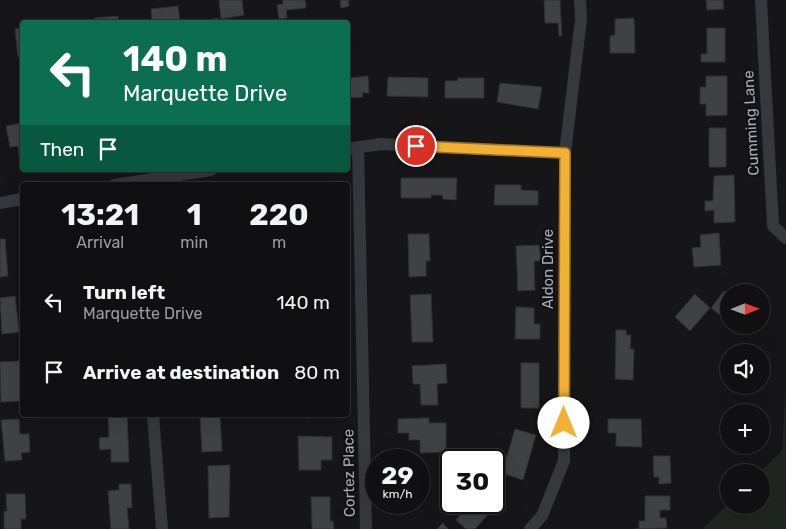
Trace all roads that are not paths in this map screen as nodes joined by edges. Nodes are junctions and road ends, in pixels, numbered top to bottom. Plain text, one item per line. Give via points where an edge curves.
1 (580, 0) edge
2 (761, 0) edge
3 (353, 148) edge
4 (565, 153) junction
5 (199, 172) edge
6 (142, 182) edge
7 (20, 199) edge
8 (0, 202) edge
9 (786, 238) edge
10 (153, 417) edge
11 (162, 529) edge
12 (366, 529) edge
13 (530, 529) edge

1 - 4 street, Aldon Drive via 581,19
2 - 9 street, Cumming Lane via 773,226
3 - 4 street via 381,144
3 - 12 street, Cortez Place
4 - 13 street, Aldon Drive via 564,462 542,516
5 - 6 street
7 - 8 street
10 - 11 street

